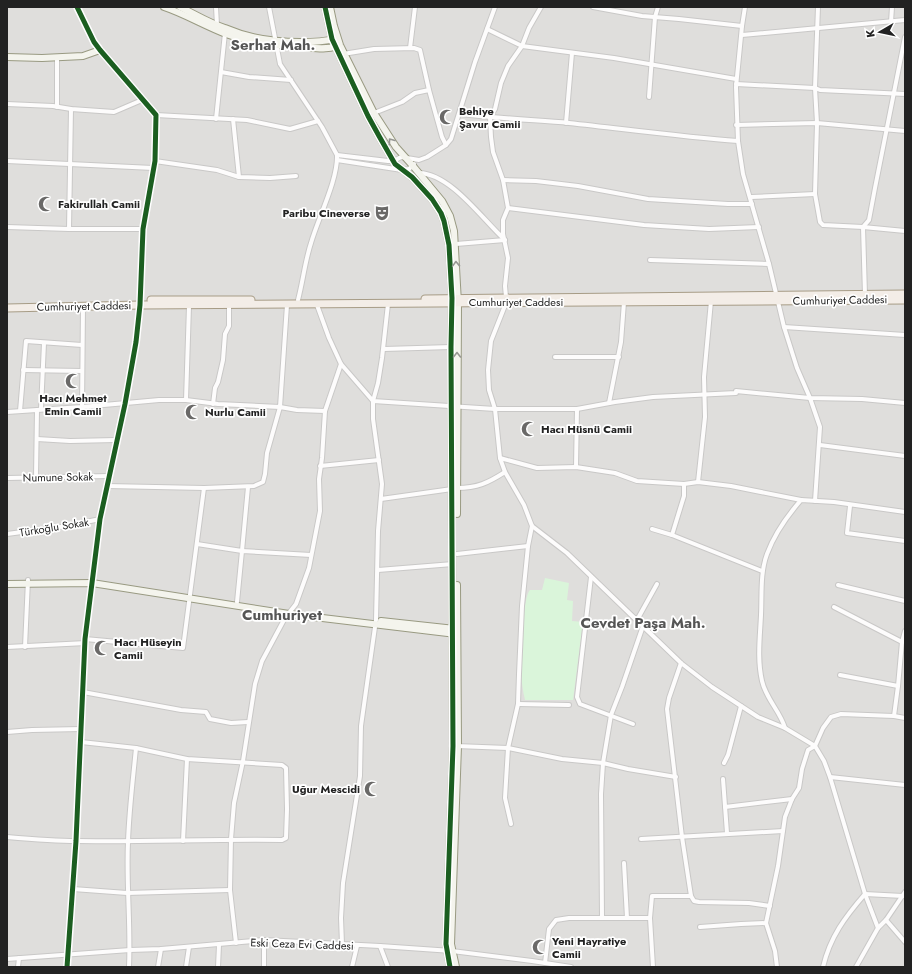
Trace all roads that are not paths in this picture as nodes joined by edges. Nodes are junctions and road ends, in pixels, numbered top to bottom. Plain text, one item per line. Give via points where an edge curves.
1 (164, 7) edge
2 (181, 7) edge
3 (216, 7) edge
4 (269, 7) edge
5 (325, 7) edge
6 (330, 7) edge
7 (414, 7) edge
8 (494, 7) edge
9 (542, 7) edge
10 (593, 7) edge
11 (658, 7) edge
12 (745, 7) edge
13 (818, 7) edge
14 (892, 7) edge
15 (79, 8) edge
16 (655, 17) junction
17 (905, 20) edge
18 (891, 22) junction
19 (217, 25) junction
20 (742, 26) junction
21 (817, 28) junction
22 (487, 29) junction
23 (225, 33) junction
24 (742, 35) junction
25 (905, 37) edge
26 (334, 38) junction
27 (276, 43) junction
28 (338, 46) junction
29 (522, 46) junction
30 (410, 48) junction
31 (100, 50) junction
32 (572, 52) junction
33 (342, 55) junction
34 (7, 57) edge
35 (57, 57) junction
36 (651, 65) junction
37 (221, 72) junction
38 (736, 79) junction
39 (291, 80) junction
40 (736, 84) junction
41 (815, 88) junction
42 (429, 90) junction
43 (893, 93) junction
44 (905, 94) edge
45 (649, 97) dead end
46 (142, 100) junction
47 (7, 104) edge
48 (57, 107) junction
49 (71, 109) junction
50 (374, 114) junction
51 (460, 114) junction
52 (156, 115) junction
53 (490, 117) junction
54 (216, 119) junction
55 (233, 119) junction
56 (318, 121) junction
57 (566, 123) junction
58 (817, 123) junction
59 (736, 125) junction
60 (886, 129) junction
61 (905, 131) edge
62 (738, 141) junction
63 (446, 145) junction
64 (337, 157) junction
65 (405, 158) junction
66 (419, 160) junction
67 (7, 161) edge
68 (155, 161) junction
69 (394, 161) junction
70 (70, 164) junction
71 (413, 166) junction
72 (153, 168) junction
73 (402, 170) junction
74 (418, 173) junction
75 (239, 176) junction
76 (296, 176) dead end
77 (503, 180) junction
78 (815, 194) junction
79 (750, 197) junction
80 (752, 204) junction
81 (508, 208) junction
82 (7, 227) edge
83 (759, 227) junction
84 (863, 227) junction
85 (69, 229) junction
86 (143, 229) junction
87 (905, 232) edge
88 (505, 240) junction
89 (456, 244) junction
90 (650, 260) dead end
91 (769, 264) junction
92 (905, 294) edge
93 (865, 297) junction
94 (777, 298) junction
95 (298, 300) junction
96 (455, 300) junction
97 (506, 300) junction
98 (905, 300) edge
99 (711, 301) junction
100 (624, 302) junction
101 (7, 303) edge
102 (140, 303) junction
103 (388, 304) junction
104 (229, 305) junction
105 (287, 305) junction
106 (317, 305) junction
107 (189, 306) junction
108 (83, 307) junction
109 (7, 308) edge
110 (784, 327) junction
111 (905, 335) edge
112 (44, 343) junction
113 (82, 345) junction
114 (451, 347) junction
115 (384, 348) junction
116 (555, 357) dead end
117 (619, 357) junction
118 (341, 364) junction
119 (23, 370) junction
120 (42, 371) junction
121 (82, 371) junction
122 (704, 395) junction
123 (810, 398) junction
124 (186, 400) junction
125 (373, 401) junction
126 (609, 403) junction
127 (905, 403) edge
128 (125, 404) junction
129 (213, 404) junction
130 (454, 406) junction
131 (82, 407) junction
132 (280, 407) junction
133 (39, 409) junction
134 (495, 409) junction
135 (577, 409) junction
136 (20, 411) junction
137 (325, 411) junction
138 (7, 412) edge
139 (37, 439) junction
140 (116, 440) junction
141 (820, 444) junction
142 (905, 456) edge
143 (500, 458) junction
144 (379, 460) junction
145 (320, 466) junction
146 (576, 467) junction
147 (505, 472) junction
148 (109, 476) junction
149 (36, 477) junction
150 (7, 478) edge
151 (698, 482) junction
152 (684, 484) junction
153 (107, 486) junction
154 (248, 487) junction
155 (204, 488) junction
156 (455, 488) junction
157 (381, 499) junction
158 (801, 500) junction
159 (815, 501) junction
160 (850, 506) junction
161 (905, 512) edge
162 (100, 519) junction
163 (532, 526) junction
164 (652, 529) dead end
165 (7, 534) edge
166 (672, 535) junction
167 (905, 541) edge
168 (197, 544) junction
169 (528, 546) junction
170 (242, 551) junction
171 (456, 554) junction
172 (311, 555) junction
173 (453, 564) junction
174 (378, 570) junction
175 (762, 571) junction
176 (591, 577) junction
177 (7, 580) edge
178 (28, 582) junction
179 (92, 582) junction
180 (7, 584) edge
181 (657, 584) dead end
182 (838, 585) dead end
183 (190, 597) junction
184 (905, 601) edge
185 (237, 602) junction
186 (834, 607) dead end
187 (290, 612) junction
188 (637, 620) junction
189 (376, 622) junction
190 (643, 626) junction
191 (455, 631) junction
192 (905, 631) edge
193 (85, 641) junction
194 (902, 642) junction
195 (7, 647) edge
196 (25, 647) junction
197 (681, 663) junction
198 (840, 675) dead end
199 (898, 686) junction
200 (83, 692) junction
201 (518, 704) junction
202 (569, 705) dead end
203 (741, 706) junction
204 (611, 715) junction
205 (894, 716) junction
206 (905, 718) edge
207 (248, 722) junction
208 (633, 724) dead end
209 (785, 728) junction
210 (81, 729) junction
211 (7, 732) edge
212 (80, 742) junction
213 (456, 746) junction
214 (815, 746) junction
215 (136, 748) junction
216 (508, 748) junction
217 (187, 759) junction
218 (242, 761) junction
219 (724, 762) dead end
220 (603, 763) junction
221 (676, 777) junction
222 (830, 777) junction
223 (723, 779) dead end
224 (905, 785) edge
225 (792, 799) junction
226 (725, 807) junction
227 (511, 824) dead end
228 (783, 831) junction
229 (727, 833) junction
230 (682, 837) junction
231 (7, 838) edge
232 (231, 839) junction
233 (642, 839) dead end
234 (128, 841) junction
235 (183, 841) junction
236 (76, 842) junction
237 (624, 863) dead end
238 (73, 889) junction
239 (230, 890) junction
240 (127, 893) junction
241 (865, 894) junction
242 (904, 894) edge
243 (691, 896) junction
244 (770, 906) junction
245 (602, 918) junction
246 (627, 918) junction
247 (650, 918) junction
248 (886, 920) junction
249 (766, 923) junction
250 (700, 927) dead end
251 (878, 928) junction
252 (264, 940) junction
253 (905, 942) edge
254 (236, 943) junction
255 (342, 944) junction
256 (219, 945) junction
257 (189, 946) junction
258 (357, 946) junction
259 (380, 946) junction
260 (161, 949) junction
261 (130, 950) junction
262 (449, 951) junction
263 (67, 954) junction
264 (19, 958) junction
265 (7, 959) edge
266 (532, 960) junction
267 (545, 963) junction
268 (18, 967) edge
269 (67, 967) edge
270 (129, 967) edge
271 (158, 967) edge
272 (186, 967) edge
273 (218, 967) edge
274 (264, 967) edge
275 (352, 967) edge
276 (388, 967) edge
277 (450, 967) edge
278 (456, 967) edge
279 (531, 967) edge
280 (571, 967) edge
281 (653, 967) edge
282 (777, 967) edge
283 (823, 967) edge
284 (856, 967) edge

1 - 23 street
2 - 19 street
3 - 19 street
4 - 27 street
5 - 26 street
6 - 26 street
7 - 30 street
8 - 22 street
9 - 29 street
10 - 16 street
11 - 16 street
12 - 20 street
13 - 21 street
14 - 18 street
15 - 31 street
16 - 20 street
16 - 36 street
17 - 18 street
18 - 21 street
19 - 27 street
20 - 24 street
21 - 24 street
21 - 41 street
22 - 29 street
22 - 51 street
23 - 27 street via 239,38
23 - 37 street
24 - 38 street
25 - 43 street
26 - 27 street via 318,42
26 - 28 street
27 - 28 street via 319,48
27 - 39 street via 280,64
28 - 33 street
29 - 32 street
29 - 53 street via 508,66 495,109
30 - 33 street via 374,49
30 - 42 street via 420,50
31 - 35 street via 83,56
31 - 46 street
32 - 36 street
32 - 57 street
33 - 50 street
33 - 69 street via 368,116
34 - 35 street
35 - 48 street
36 - 38 street
36 - 45 street
37 - 39 street
37 - 54 street
38 - 40 street
39 - 56 street
40 - 41 street
40 - 59 street
41 - 43 street
41 - 58 street
42 - 50 street via 415,93 402,102
42 - 63 street
43 - 44 street
43 - 60 street
46 - 49 street via 114,112
46 - 52 street
47 - 48 street
48 - 49 street
49 - 70 street
65 -> 50 street via 387,136
51 - 53 street
51 - 63 street via 451,139
52 - 54 street
52 - 68 street
53 - 57 street
53 - 77 street via 493,152
54 - 55 street
55 - 56 street via 290,129
55 - 75 street
56 - 64 street
57 - 62 street
58 - 59 street
58 - 60 street
58 - 78 street
59 - 62 street
60 - 61 street
60 - 84 street via 869,220
62 - 79 street via 743,174
63 - 66 street
64 - 69 street
64 - 73 street
64 - 95 street via 332,182 310,244
65 - 66 street
65 - 69 street
65 - 71 street
66 - 71 street
67 - 70 street
68 - 72 street
68 - 75 street via 217,170
69 - 73 street
70 - 72 street
70 - 85 street
71 - 73 street
71 - 74 street
72 - 86 street
73 - 96 street via 432,199 443,217 450,245
74 - 88 street via 436,177 461,195
74 - 89 street via 446,208
75 - 76 street
77 - 80 street via 578,186 648,199
77 - 81 street
78 - 79 street
78 - 84 street via 821,224
79 - 80 street
80 - 83 street
81 - 83 street via 644,224 709,228
81 - 88 street via 503,220
82 - 85 street
83 - 91 street
84 - 87 street
84 - 93 street
85 - 86 street
86 - 102 street
88 - 89 street
88 - 97 street via 508,258
96 -> 89 street
90 - 91 street
91 - 94 street
92 - 93 main road, Cumhuriyet Caddesi
93 - 94 main road, Cumhuriyet Caddesi
93 - 98 main road, Cumhuriyet Caddesi
94 - 97 main road, Cumhuriyet Caddesi
94 - 99 main road, Cumhuriyet Caddesi
94 - 110 street
95 - 96 main road, Cumhuriyet Caddesi
95 - 102 main road, Cumhuriyet Caddesi
96 - 97 main road, Cumhuriyet Caddesi
96 - 103 main road, Cumhuriyet Caddesi
96 - 114 street
130 -> 96 street
97 - 100 main road, Cumhuriyet Caddesi
97 - 134 street via 491,341 488,370 489,390
99 - 100 main road, Cumhuriyet Caddesi
99 - 122 street
100 - 117 street
101 - 102 main road, Cumhuriyet Caddesi
102 - 107 main road, Cumhuriyet Caddesi
102 - 108 main road, Cumhuriyet Caddesi
102 - 128 street
103 - 106 main road, Cumhuriyet Caddesi
103 - 115 street
104 - 105 main road, Cumhuriyet Caddesi
104 - 107 main road, Cumhuriyet Caddesi
104 - 129 street via 229,326 225,334 223,360 214,388
105 - 106 main road, Cumhuriyet Caddesi
105 - 132 street
106 - 118 street
107 - 124 street
108 - 109 main road, Cumhuriyet Caddesi
108 - 113 street
110 - 111 street
110 - 123 street
112 - 113 street
112 - 119 street via 26,342
112 - 120 street
113 - 121 street
114 - 115 street
114 - 130 street
115 - 125 street
116 - 117 street
117 - 126 street
118 - 125 street
118 - 137 street
119 - 120 street
119 - 136 street
120 - 121 street
120 - 133 street
121 - 131 street
122 - 123 street via 736,391
122 - 126 street via 653,397
122 - 151 street via 705,418
123 - 127 street
123 - 141 street via 820,427
124 - 128 street
124 - 129 street
125 - 130 street
125 - 144 street
126 - 135 street
128 - 131 street
128 - 140 street
129 - 132 street
130 - 134 street
130 - 156 street
131 - 133 street
132 - 137 street
132 - 154 street via 267,453 263,482
133 - 136 street
133 - 139 street
134 - 135 street
134 - 143 street
135 - 146 street
136 - 138 street
137 - 145 street
139 - 140 street
139 - 149 street
140 - 148 street
141 - 142 street
141 - 159 street
143 - 146 street via 537,468
143 - 147 street
144 - 145 street
144 - 157 street
145 - 172 street via 320,511
146 - 152 street via 615,473 637,482
147 - 156 street via 489,482 474,487
147 - 163 street via 524,505
148 - 149 street, Numune Sokak
148 - 153 street
149 - 150 street, Numune Sokak
151 - 152 street
151 - 158 street
152 - 166 street via 684,496
153 - 155 street
153 - 162 street
154 - 155 street
154 - 170 street
155 - 168 street
156 - 157 street
156 - 171 street
156 - 173 street
157 - 174 street
158 - 159 street
158 - 175 street via 784,521 767,553
159 - 160 street
160 - 161 street
160 - 167 street via 847,533
162 - 165 street, Türkoğlu Sokak
162 - 179 street
163 - 169 street
163 - 176 street via 567,553
164 - 166 street
166 - 175 street
168 - 170 street
168 - 183 street
169 - 171 street
169 - 201 street via 522,606
170 - 172 street
170 - 185 street
171 - 191 street
172 - 187 street via 296,604
173 - 174 street
173 - 191 street
174 - 189 street
175 - 209 street via 759,662 763,683
176 - 188 street
176 - 204 street via 577,697 580,704
177 - 178 street
178 - 179 street
178 - 180 street
178 - 196 street
179 - 183 street
179 - 193 street
181 - 188 street
182 - 184 street
183 - 185 street
183 - 187 street
183 - 193 street via 183,648
185 - 187 street
186 - 194 street
187 - 189 street
187 - 207 street via 262,661
188 - 190 street
189 - 191 street
189 - 255 street via 361,726 360,776 343,883
190 - 197 street
190 - 204 street
191 - 213 street
192 - 194 street
193 - 196 street
193 - 200 street
194 - 199 street
195 - 196 street
197 - 203 street
197 - 221 street via 667,709
198 - 199 street
199 - 205 street
200 - 207 street via 181,710 206,712 210,719 231,723
200 - 210 street
201 - 202 street
201 - 216 street
203 - 209 street via 758,717
203 - 219 street
204 - 208 street
204 - 220 street
205 - 206 street
205 - 214 street via 841,714 831,717
207 - 218 street
209 - 214 street
210 - 211 street
210 - 212 street
212 - 215 street
212 - 236 street
213 - 216 street
213 - 262 street
214 - 222 street
214 - 225 street via 808,750 799,788
215 - 217 street
215 - 234 street
216 - 220 street via 562,759
216 - 227 street via 505,798
217 - 218 street
217 - 235 street
218 - 232 street via 234,802
218 - 232 street via 282,765 286,768 286,838
220 - 221 street
220 - 245 street
221 - 230 street
222 - 224 street
222 - 241 street
223 - 226 street
225 - 226 street
225 - 228 street
226 - 229 street
228 - 229 street
228 - 244 street
229 - 230 street
230 - 233 street
230 - 243 street
231 - 236 street
232 - 235 street
232 - 239 street
234 - 235 street
234 - 236 street
234 - 240 street
236 - 238 street
237 - 246 street
238 - 240 street
238 - 263 street
239 - 240 street
239 - 254 street
240 - 261 street
241 - 242 street
241 - 251 street
241 - 283 street via 835,932
242 - 248 street
243 - 244 street via 694,901 699,902
243 - 247 street via 652,896
244 - 249 street
245 - 246 street
245 - 267 street via 556,920 549,929
246 - 247 street
247 - 281 street
248 - 251 street
248 - 253 street
249 - 250 street
249 - 282 street
251 - 284 street
252 - 254 street, Eski Ceza Evi Caddesi
252 - 255 street, Eski Ceza Evi Caddesi
252 - 274 street
254 - 256 street, Eski Ceza Evi Caddesi
255 - 258 street, Eski Ceza Evi Caddesi
256 - 257 street, Eski Ceza Evi Caddesi
256 - 273 street
257 - 260 street, Eski Ceza Evi Caddesi
257 - 272 street
258 - 259 street, Eski Ceza Evi Caddesi
258 - 275 street
259 - 262 street, Eski Ceza Evi Caddesi
259 - 276 street
260 - 261 street, Eski Ceza Evi Caddesi
260 - 271 street
261 - 263 street, Eski Ceza Evi Caddesi
261 - 270 street
262 - 266 street, Eski Ceza Evi Caddesi
262 - 277 street
262 - 278 street
263 - 264 street, Eski Ceza Evi Caddesi
263 - 269 street
264 - 265 street, Eski Ceza Evi Caddesi
264 - 268 street
266 - 267 street, Eski Ceza Evi Caddesi
266 - 279 street
267 - 280 street, Eski Ceza Evi Caddesi

